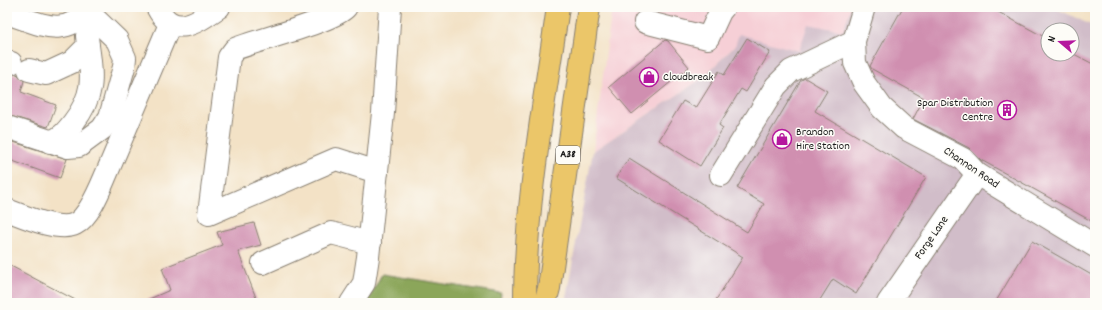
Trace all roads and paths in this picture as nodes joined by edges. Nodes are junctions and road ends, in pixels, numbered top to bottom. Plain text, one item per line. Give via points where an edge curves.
1 (157, 7) edge
2 (219, 7) edge
3 (346, 7) edge
4 (390, 7) edge
5 (558, 7) edge
6 (589, 7) edge
7 (724, 7) edge
8 (862, 8) edge
9 (87, 12) edge
10 (7, 13) edge
11 (645, 22) dead end
12 (170, 24) junction
13 (854, 41) junction
14 (88, 46) junction
15 (16, 65) edge
16 (8, 130) edge
17 (50, 142) junction
18 (377, 172) junction
19 (977, 174) junction
20 (721, 175) dead end
21 (7, 210) edge
22 (370, 243) junction
23 (1095, 246) edge
24 (263, 263) dead end
25 (351, 303) edge
26 (525, 303) edge
27 (544, 303) edge
28 (888, 303) edge

1 - 12 lane
2 - 12 lane via 197,22 185,26
3 - 18 lane via 342,12 322,20 235,49 229,57 209,214 336,158
4 - 18 lane
5 - 26 highway, A38 via 533,190
6 - 27 highway, A38 via 549,288
7 - 11 lane via 708,38
8 - 13 lane, Channon Road
9 - 10 lane via 77,22 54,28
9 - 14 lane
9 - 17 lane via 117,40 122,50 125,58 118,93 110,117 102,129 89,140 79,146 68,148
12 - 21 lane via 96,198 82,218 75,224 62,226
13 - 19 lane, Channon Road via 855,63 864,83 882,108 904,128 963,159
13 - 20 lane via 838,51 791,71 776,86
14 - 15 lane via 72,62 46,74
14 - 17 lane via 92,76 84,110 60,138
16 - 17 lane
18 - 22 lane
19 - 23 lane, Channon Road
19 - 28 lane, Forge Lane
22 - 24 lane via 331,233
22 - 25 lane via 364,283

